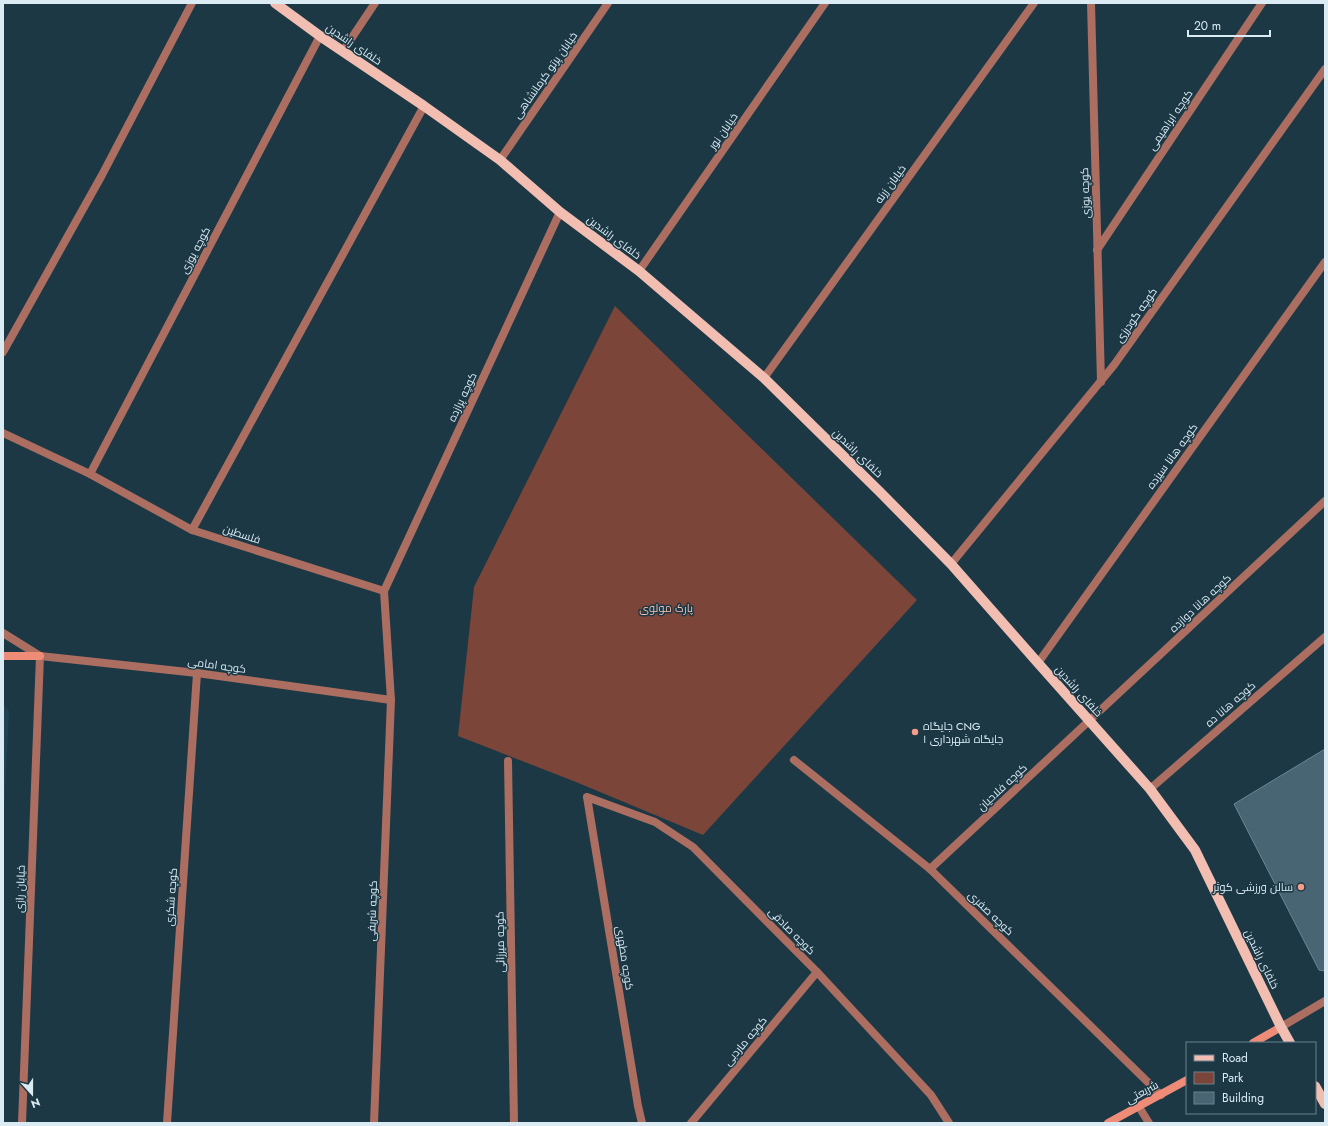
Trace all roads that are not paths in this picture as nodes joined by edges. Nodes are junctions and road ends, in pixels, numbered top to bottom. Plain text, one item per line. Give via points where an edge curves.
1 (192, 3) edge
2 (276, 3) edge
3 (375, 3) edge
4 (608, 3) edge
5 (825, 3) edge
6 (1034, 3) edge
7 (1091, 3) edge
8 (1262, 3) edge
9 (320, 36) junction
10 (343, 51) junction
11 (1325, 69) edge
12 (424, 106) junction
13 (500, 160) junction
14 (560, 212) junction
15 (1097, 250) junction
16 (1325, 262) edge
17 (639, 271) junction
18 (3, 352) edge
19 (764, 378) junction
20 (1101, 382) junction
21 (3, 433) edge
22 (90, 474) junction
23 (1325, 502) edge
24 (192, 530) junction
25 (951, 564) junction
26 (384, 592) junction
27 (3, 633) edge
28 (1325, 637) edge
29 (3, 656) edge
30 (40, 656) junction
31 (1038, 663) junction
32 (197, 673) junction
33 (391, 700) junction
34 (1090, 720) junction
35 (794, 760) dead end
36 (508, 761) dead end
37 (1150, 789) junction
38 (587, 797) joint
39 (930, 869) junction
40 (817, 972) junction
41 (1325, 1001) edge
42 (1281, 1027) junction
43 (1256, 1042) edge
44 (1289, 1042) edge
45 (1186, 1081) edge
46 (1316, 1088) edge
47 (1161, 1095) junction
48 (1325, 1104) edge
49 (1139, 1107) junction
50 (22, 1123) edge
51 (167, 1123) edge
52 (374, 1123) edge
53 (514, 1123) edge
54 (642, 1123) edge
55 (690, 1123) edge
56 (949, 1123) edge
57 (1108, 1123) edge
58 (1149, 1123) edge

1 - 18 street via 102,175
2 - 9 main road, خلفای راشدین
3 - 10 street
4 - 13 street, خیابان پرتو کرمانشاهی
5 - 17 street, خیابان نور
6 - 19 street, خیابان زرنه
7 - 15 street, کوچه یوزی
8 - 15 street, کوچه ابراهیمی
9 - 10 main road, خلفای راشدین
9 - 22 street, کوچه یوزی
10 - 12 main road, خلفای راشدین
11 - 20 street, کوچه گودرزی
12 - 13 main road, خلفای راشدین
12 - 24 street
13 - 14 main road, خلفای راشدین
14 - 17 main road, خلفای راشدین
14 - 26 street, کوچه پرازده
15 - 20 street, کوچه یوزی
16 - 31 street, کوچه هانا سیزده
17 - 19 main road, خلفای راشدین
19 - 25 main road, خلفای راشدین
20 - 25 street, کوچه گودرزی
21 - 22 street, فلسطین
22 - 24 street, فلسطین
23 - 34 street, کوچه هانا دوازده
24 - 26 street, فلسطین
25 - 31 main road, خلفای راشدین
26 - 33 street
27 - 30 street
28 - 37 street, کوچه هانا ده
29 - 30 street
30 - 32 street, کوچه امامی
30 - 50 street, خیابان رازی
31 - 34 main road, خلفای راشدین
32 - 33 street, کوچه امامی
32 - 51 street, کوچه شکری
33 - 52 street, کوچه شریفی
34 - 37 main road, خلفای راشدین
34 - 39 street, کوچه فلاحیان
35 - 39 street, کوچه صفری
36 - 53 street, کوچه میرزائی
37 - 42 main road, خلفای راشدین via 1195,850
38 - 40 street, کوچه صادقی via 655,822 693,847
38 - 54 street, کوچه مطهری
39 - 47 street, کوچه صفری
40 - 55 street, کوچه ماردبی
40 - 56 street, کوچه صادقی via 931,1095
41 - 42 street
42 - 43 street
42 - 44 main road, خلفای راشدین
45 - 47 street, شریعتی
46 - 48 main road
47 - 49 street, شریعتی
49 - 57 street, شریعتی
49 - 58 street

